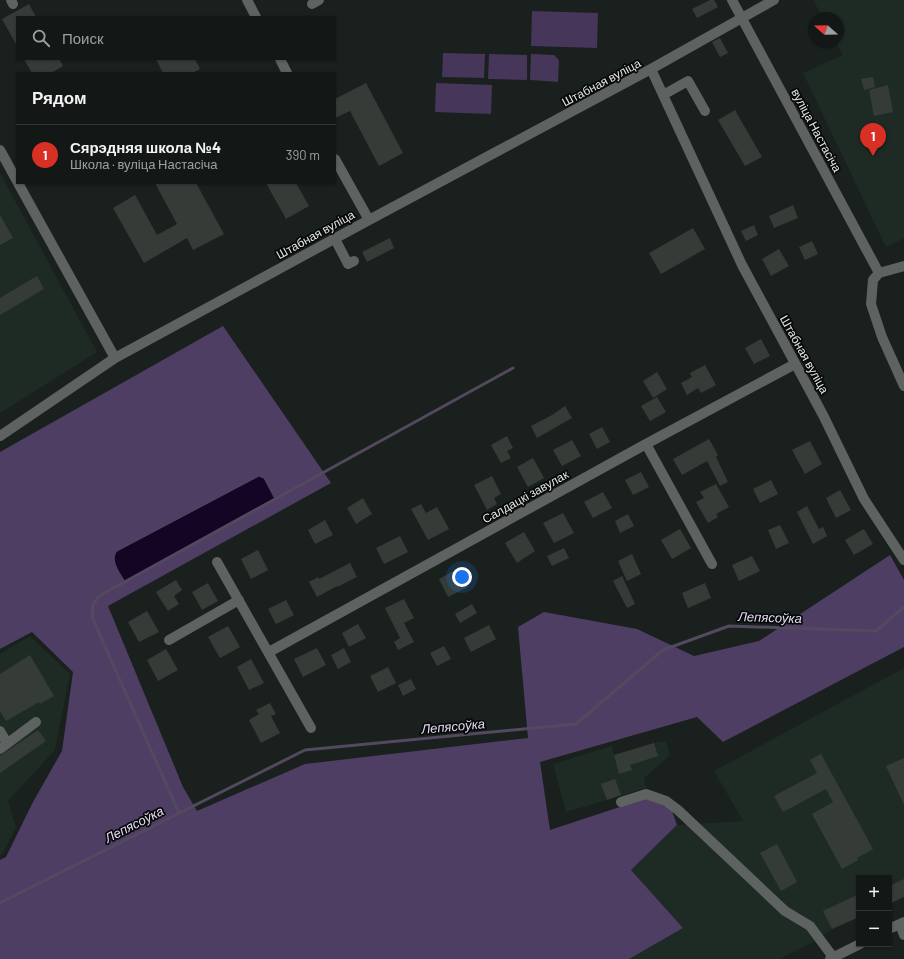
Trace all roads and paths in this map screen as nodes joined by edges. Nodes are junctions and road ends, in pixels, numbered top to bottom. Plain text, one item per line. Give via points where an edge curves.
1 (247, 0) edge
2 (732, 0) edge
3 (774, 0) edge
4 (255, 16) edge
5 (741, 18) junction
6 (280, 60) edge
7 (651, 70) junction
8 (286, 72) edge
9 (663, 95) junction
10 (705, 111) dead end
11 (0, 150) edge
12 (336, 161) edge
13 (16, 178) edge
14 (19, 184) edge
15 (369, 220) junction
16 (335, 238) junction
17 (354, 261) dead end
18 (904, 266) edge
19 (879, 273) junction
20 (115, 358) junction
21 (795, 364) junction
22 (904, 386) edge
23 (0, 436) edge
24 (646, 444) junction
25 (904, 560) edge
26 (217, 562) dead end
27 (712, 564) dead end
28 (239, 600) junction
29 (169, 640) dead end
30 (269, 652) junction
31 (36, 722) dead end
32 (311, 728) dead end
33 (0, 731) edge
34 (4, 746) edge
35 (620, 802) dead end
36 (902, 923) edge
37 (892, 928) edge
38 (904, 935) edge
39 (856, 946) edge
40 (831, 958) edge

1 - 4 street
2 - 5 street, вуліца Настасіча
3 - 5 street, Штабная вуліца
5 - 7 street, Штабная вуліца
5 - 19 street, вуліца Настасіча
6 - 8 street
7 - 9 street, Штабная вуліца
7 - 15 street, Штабная вуліца
9 - 10 street via 688,81
9 - 21 street, Штабная вуліца via 742,265
11 - 13 street
12 - 15 street
14 - 20 street
15 - 16 street, Штабная вуліца
16 - 17 street via 348,264
16 - 20 street, Штабная вуліца
18 - 19 street
19 - 22 street via 873,280 871,304 882,337
20 - 23 street, Штабная вуліца
21 - 24 street, Салдацкі завулак
21 - 25 street, Штабная вуліца via 864,499
24 - 27 street
24 - 30 street, Салдацкі завулак
26 - 28 street
28 - 29 street
28 - 30 street
30 - 32 street
31 - 34 street
33 - 34 street
35 - 40 street via 646,794 666,801 785,911 810,926
36 - 37 street
36 - 38 street
39 - 40 street

